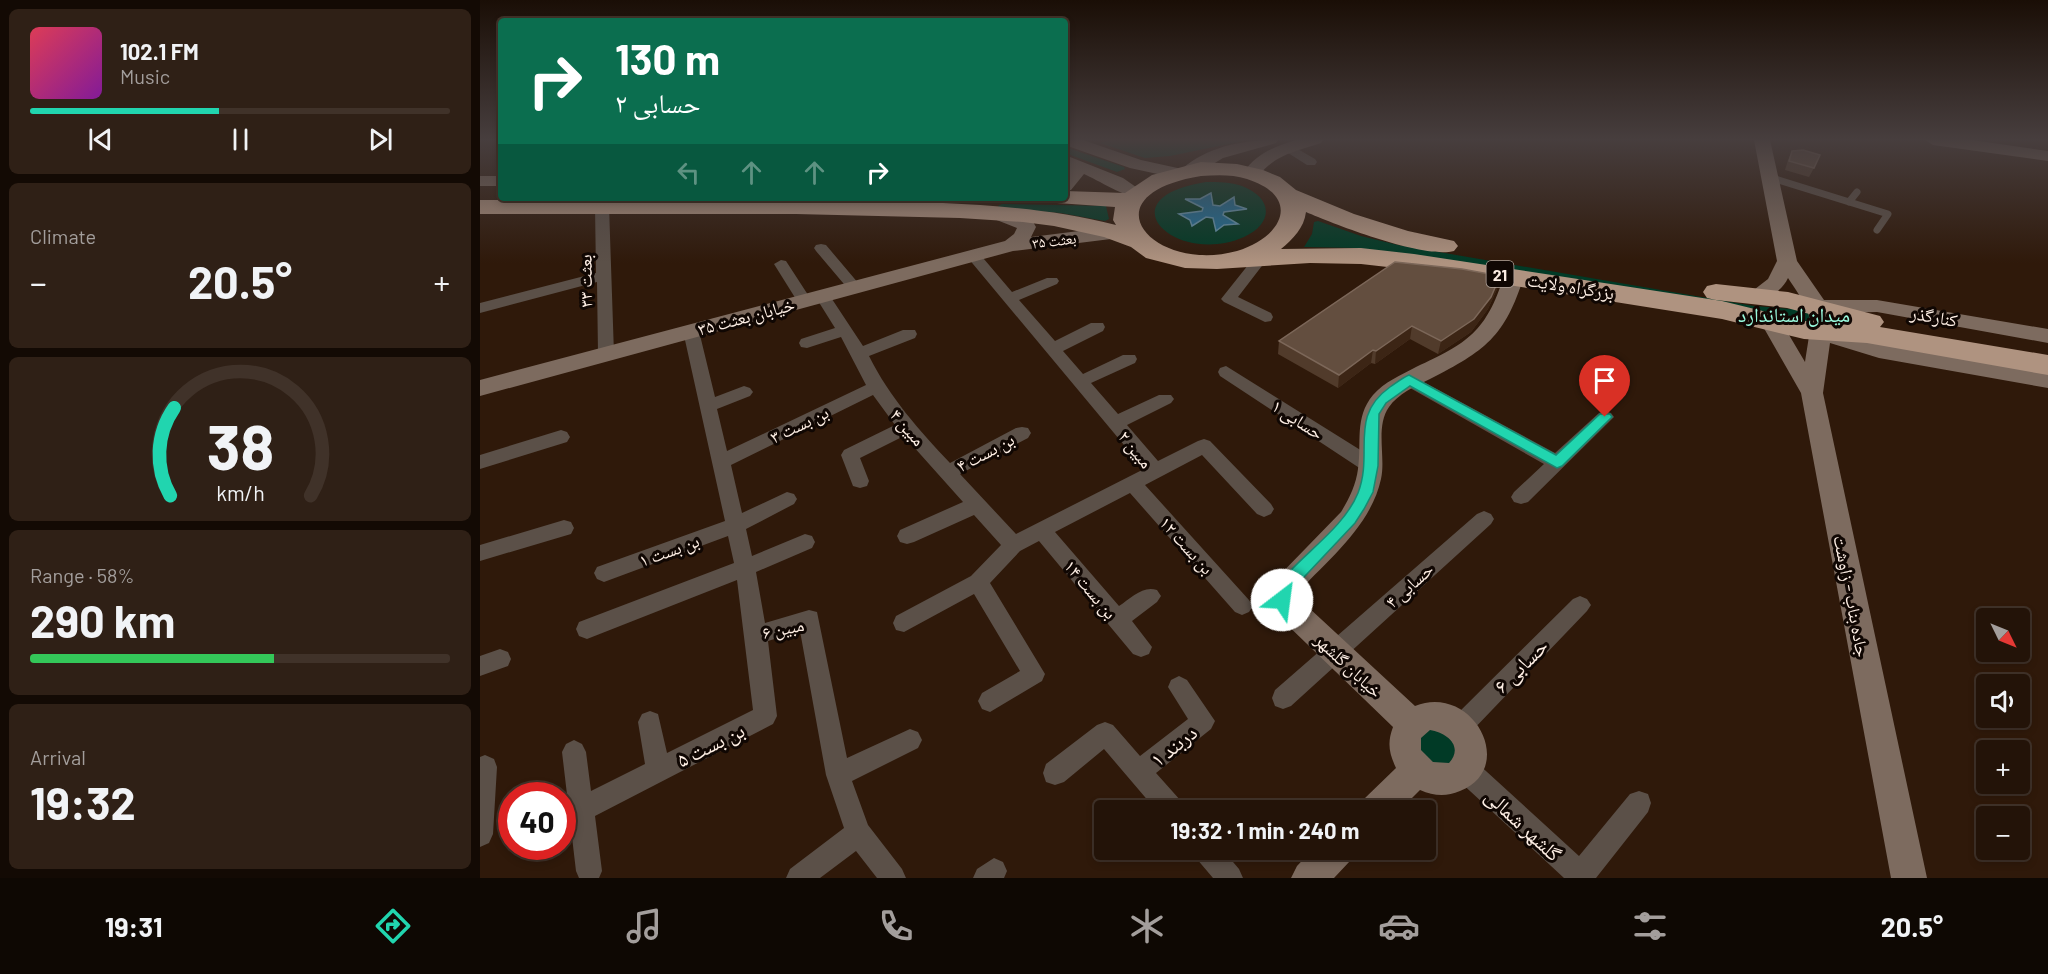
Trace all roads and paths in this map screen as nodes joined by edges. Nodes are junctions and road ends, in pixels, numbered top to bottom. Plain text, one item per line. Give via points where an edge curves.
1 (480, 181) edge
2 (498, 181) edge
3 (1112, 181) edge
4 (1157, 181) edge
5 (1271, 181) edge
6 (1770, 181) edge
7 (1782, 181) edge
8 (1857, 192) dead end
9 (480, 194) edge
10 (498, 194) edge
11 (1288, 195) junction
12 (1134, 197) junction
13 (1068, 198) edge
14 (1850, 202) junction
15 (602, 206) junction
16 (480, 207) edge
17 (992, 208) edge
18 (1877, 230) dead end
19 (1129, 237) junction
20 (1012, 244) junction
21 (821, 248) dead end
22 (973, 255) junction
23 (1261, 258) junction
24 (1225, 260) junction
25 (1786, 261) junction
26 (781, 264) dead end
27 (604, 276) junction
28 (1514, 276) junction
29 (1052, 281) dead end
30 (854, 287) junction
31 (1756, 296) junction
32 (813, 298) junction
33 (1010, 298) junction
34 (480, 308) edge
35 (1265, 317) dead end
36 (1820, 320) junction
37 (1772, 323) junction
38 (1097, 327) dead end
39 (846, 330) junction
40 (691, 331) junction
41 (909, 334) dead end
42 (2048, 336) edge
43 (807, 343) dead end
44 (1053, 349) junction
45 (2048, 352) edge
46 (606, 354) junction
47 (860, 354) junction
48 (1129, 359) dead end
49 (2048, 365) edge
50 (1226, 372) dead end
51 (1409, 380) junction
52 (2048, 380) edge
53 (1080, 382) junction
54 (876, 387) junction
55 (480, 388) edge
56 (744, 392) dead end
57 (1812, 393) junction
58 (1165, 399) dead end
59 (707, 406) junction
60 (1605, 417) dead end
61 (1115, 423) junction
62 (906, 427) junction
63 (1022, 433) dead end
64 (561, 437) dead end
65 (723, 461) junction
66 (480, 462) edge
67 (1557, 463) junction
68 (1371, 466) junction
69 (1156, 471) junction
70 (949, 472) junction
71 (860, 481) dead end
72 (1132, 483) junction
73 (1521, 497) dead end
74 (787, 499) dead end
75 (976, 505) junction
76 (1264, 509) dead end
77 (1484, 519) dead end
78 (734, 526) junction
79 (564, 528) dead end
80 (1041, 530) junction
81 (907, 536) dead end
82 (805, 542) dead end
83 (1013, 544) junction
84 (480, 553) edge
85 (745, 568) junction
86 (604, 573) dead end
87 (978, 582) junction
88 (1150, 596) dead end
89 (1580, 605) dead end
90 (1242, 606) dead end
91 (1117, 620) junction
92 (904, 623) dead end
93 (587, 629) dead end
94 (756, 635) junction
95 (1141, 647) dead end
96 (1335, 651) junction
97 (1179, 687) dead end
98 (1283, 698) dead end
99 (990, 701) dead end
100 (650, 722) dead end
101 (1412, 724) junction
102 (1461, 726) junction
103 (910, 740) dead end
104 (574, 752) dead end
105 (484, 767) dead end
106 (658, 770) junction
107 (1417, 770) junction
108 (1466, 770) junction
109 (1139, 772) junction
110 (1055, 773) dead end
111 (838, 775) junction
112 (1163, 800) edge
113 (1387, 800) edge
114 (1639, 803) dead end
115 (583, 809) junction
116 (481, 818) edge
117 (858, 833) junction
118 (1214, 860) edge
119 (1327, 860) edge
120 (589, 871) dead end
121 (1580, 877) edge
122 (799, 878) edge
123 (893, 878) edge
124 (1230, 878) edge
125 (1309, 878) edge
126 (1909, 878) edge

1 - 2 street
3 - 12 street
4 - 12 highway, 21
5 - 11 highway, 21
6 - 25 street
7 - 14 lane
8 - 14 lane
9 - 10 highway
11 - 24 highway, 21 via 1294,214 1285,234 1261,251
11 - 31 highway, بزرگراه ولایت / 21 via 1348,222 1420,242
12 - 13 highway
12 - 19 highway via 1126,220 1132,234
14 - 18 lane via 1888,214
15 - 16 highway, 21
15 - 17 highway, 21
15 - 27 street, بعثت ۳۳
17 - 19 highway, 21
17 - 20 street, بعثت ۳۵ via 1027,227
19 - 20 street, بعثت ۳۵
19 - 24 highway, 21 via 1174,258 1199,262
20 - 22 street, خیابان بعثت ۳۵
21 - 30 street
22 - 30 street, خیابان بعثت ۳۵
22 - 33 street, مبین ۲
23 - 24 highway, بزرگراه ولایت / 21
23 - 28 highway, بزرگراه ولایت / 21 via 1361,256
23 - 35 street via 1229,299
25 - 31 street via 1776,283
25 - 36 street
26 - 32 street, مبین ۴
27 - 34 street
27 - 46 street, بعثت ۳۳
28 - 37 highway, بزرگراه ولایت / 21 via 1722,310
28 - 51 street, خیابان گلشهر via 1499,319 1480,342
29 - 33 street
30 - 32 street, خیابان بعثت ۳۵
31 - 36 highway, 21 via 1788,300
32 - 39 street, مبین ۴
32 - 40 street, خیابان بعثت ۳۵
33 - 44 street, مبین ۲
36 - 37 highway, 21
36 - 42 street, کنارگذر / 21 via 1877,306
36 - 45 highway, 21 via 1874,323
36 - 49 highway, 21 via 1867,334
36 - 52 street, 21 via 1879,351
36 - 57 street
37 - 57 street, جاده بناب - زاوشت
38 - 44 street
39 - 43 street
39 - 47 street, مبین ۴
40 - 46 street, خیابان بعثت ۳۵
40 - 59 street, مبین ۶
41 - 47 street
44 - 53 street, مبین ۲
46 - 55 street, خیابان بعثت ۳۵
47 - 54 street, مبین ۴
48 - 53 street
50 - 68 street, حسابی ۱
51 - 67 street
51 - 68 street, خیابان گلشهر via 1381,400 1373,414
53 - 61 street, مبین ۲
54 - 62 street, مبین ۴
54 - 65 street, بن بست ۳
56 - 59 street
57 - 126 street, جاده بناب - زاوشت
58 - 61 street
59 - 65 street, مبین ۶
60 - 67 street
61 - 69 street, مبین ۲
62 - 70 street, مبین ۴
62 - 71 street via 850,455
63 - 70 street, بن بست ۴
64 - 66 street
65 - 78 street, مبین ۶
67 - 73 street
68 - 96 street, خیابان گلشهر via 1366,492 1350,519 1281,592 1287,606
69 - 72 street, مبین ۲
69 - 76 street via 1204,446
70 - 75 street, مبین ۴
72 - 80 street, مبین ۲
72 - 90 street, بن بست ۱۲
74 - 78 street
75 - 81 street
75 - 83 street, مبین ۴
77 - 96 street, حسابی ۴
78 - 85 street, مبین ۶
78 - 86 street, بن بست ۱
79 - 84 street
80 - 83 street, مبین ۲
80 - 91 street, بن بست ۱۴
82 - 85 street
83 - 87 street, مبین ۲
85 - 93 street
85 - 94 street, مبین ۶
87 - 92 street, مبین ۲
87 - 99 street via 1034,674
88 - 91 street
89 - 102 street, حسابی ۶
91 - 95 street, بن بست ۱۴
94 - 106 street, بن بست ۵ via 765,716
94 - 111 street, مبین ۶ via 809,619
96 - 98 street, حسابی ۴
96 - 101 street, خیابان گلشهر
97 - 109 street, دربند ۱ via 1203,721
100 - 106 street
101 - 102 street via 1420,718 1441,715
101 - 107 street via 1404,741 1410,762
102 - 108 street via 1472,752
103 - 111 street
104 - 115 street
105 - 116 street
106 - 115 street, بن بست ۵
107 - 108 street via 1426,777 1449,780
107 - 113 street
108 - 121 street, گلشهر شمالی
109 - 110 street via 1105,733
109 - 112 street
111 - 117 street, مبین ۶
114 - 121 street
115 - 120 street
117 - 122 street
117 - 123 street, مبین ۶
118 - 124 street
119 - 125 street

